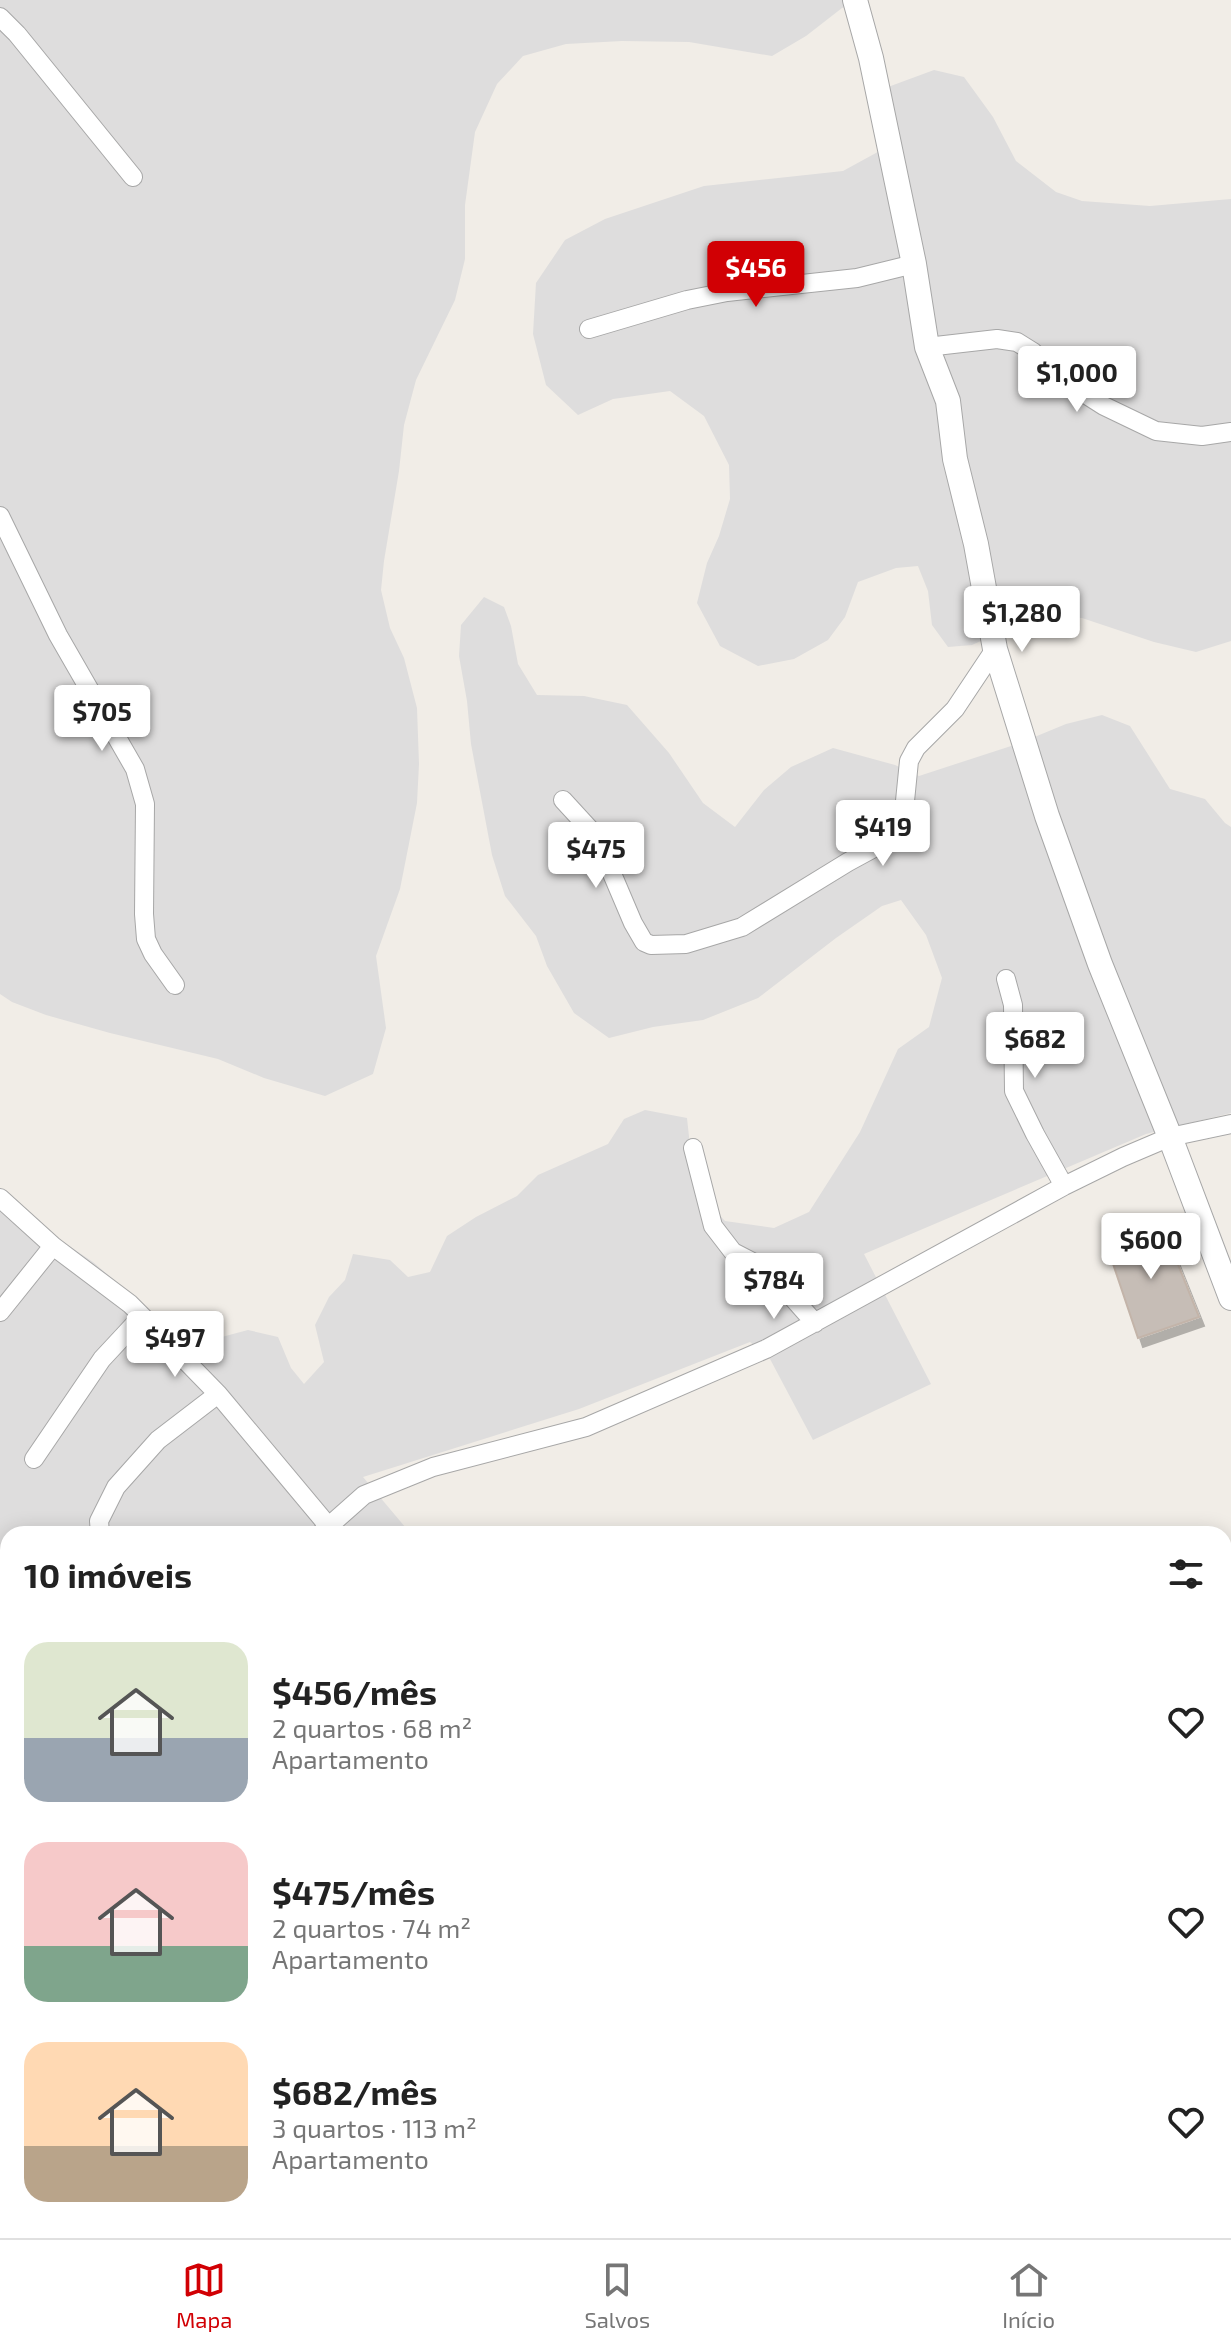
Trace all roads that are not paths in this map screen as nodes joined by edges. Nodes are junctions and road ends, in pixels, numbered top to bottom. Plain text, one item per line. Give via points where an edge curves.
1 (855, 0) edge
2 (0, 17) edge
3 (133, 177) dead end
4 (914, 264) junction
5 (589, 329) dead end
6 (927, 347) junction
7 (1231, 432) edge
8 (0, 516) edge
9 (995, 649) junction
10 (563, 800) dead end
11 (1006, 979) dead end
12 (175, 985) dead end
13 (1231, 1124) edge
14 (1170, 1137) junction
15 (693, 1148) dead end
16 (1064, 1186) junction
17 (0, 1198) edge
18 (53, 1246) junction
19 (1231, 1298) edge
20 (0, 1312) edge
21 (142, 1316) junction
22 (815, 1323) junction
23 (218, 1394) junction
24 (34, 1459) dead end
25 (99, 1526) edge
26 (323, 1526) edge
27 (333, 1526) edge

1 - 4 street
2 - 3 street
4 - 5 street via 857,278 687,300
4 - 6 street
6 - 7 street via 997,339 1017,342 1060,378 1156,431 1202,436
6 - 9 street via 948,401
8 - 12 street via 58,635 135,769 145,804 146,939
9 - 10 street via 955,709 909,761 903,821 894,837 742,927 686,944 644,942 596,836
9 - 14 street via 1100,964
11 - 16 street via 1013,1005 1014,1091
13 - 14 street
14 - 16 street
14 - 19 street
15 - 22 street via 713,1226 733,1252 768,1270
16 - 22 street
17 - 18 street
18 - 20 street
18 - 21 street
21 - 23 street
21 - 24 street via 102,1359
22 - 27 street via 586,1427 433,1467 364,1495
23 - 25 street via 158,1440 116,1487
23 - 26 street

